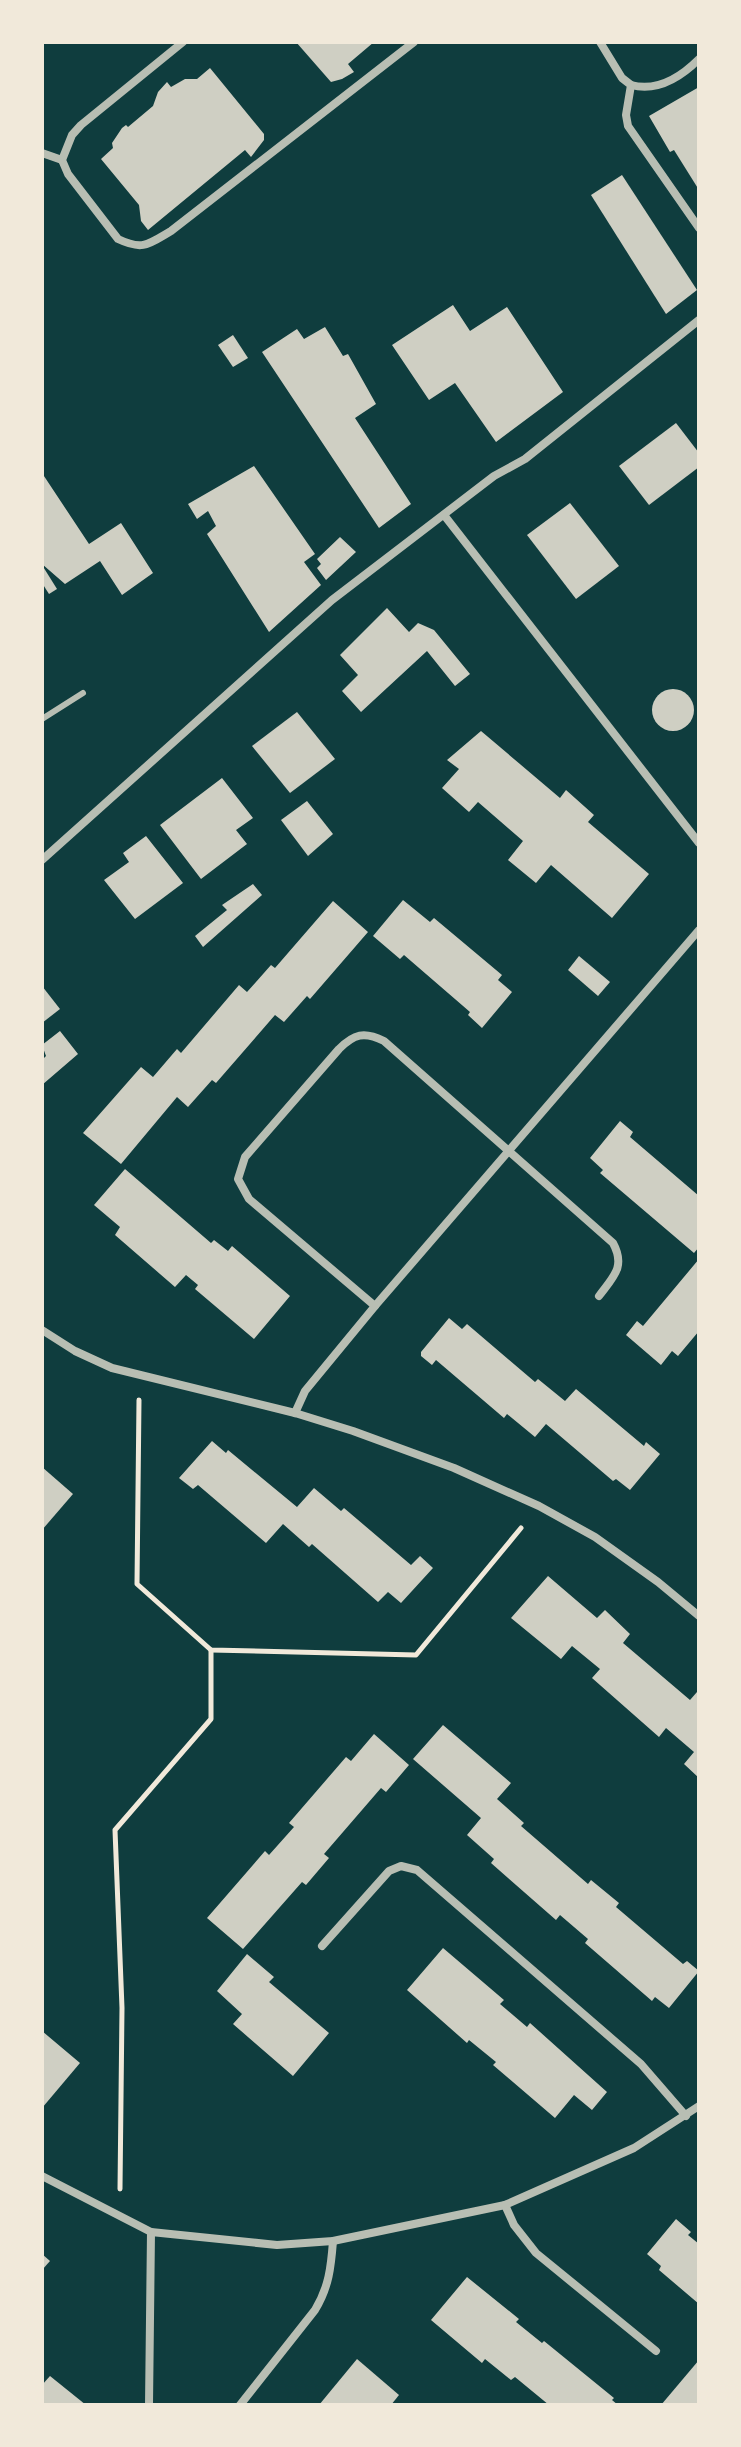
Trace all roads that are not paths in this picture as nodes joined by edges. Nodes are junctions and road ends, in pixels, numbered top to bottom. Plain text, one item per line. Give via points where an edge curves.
1 (183, 42) edge
2 (414, 42) edge
3 (600, 42) edge
4 (699, 59) edge
5 (631, 85) junction
6 (42, 153) edge
7 (62, 160) junction
8 (699, 228) edge
9 (699, 320) edge
10 (444, 515) junction
11 (83, 693) dead end
12 (42, 719) edge
13 (699, 843) edge
14 (42, 860) edge
15 (699, 930) edge
16 (510, 1151) junction
17 (599, 1296) dead end
18 (375, 1306) junction
19 (42, 1330) edge
20 (295, 1413) junction
21 (699, 1616) edge
22 (322, 1946) dead end
23 (699, 2106) edge
24 (686, 2116) junction
25 (42, 2176) edge
26 (505, 2205) junction
27 (151, 2232) junction
28 (333, 2241) junction
29 (656, 2351) dead end
30 (149, 2405) edge
31 (240, 2405) edge

1 - 7 street via 81,125
2 - 7 street via 144,247 118,239
3 - 5 street
4 - 5 street via 659,85
5 - 8 street via 628,126
6 - 7 street
9 - 10 street via 525,459
10 - 13 street
10 - 14 street via 332,600
11 - 12 lane
15 - 16 street
16 - 17 street via 613,1243 619,1267
16 - 18 street
16 - 18 street via 384,1041 360,1033 339,1049 245,1157 238,1179 249,1199
18 - 20 street via 305,1391
19 - 20 street via 112,1368
20 - 21 street via 454,1468 539,1506 595,1537
22 - 24 street via 389,1871 401,1866 417,1870 641,2064
23 - 24 street
24 - 26 street via 634,2148
25 - 27 street
26 - 28 street
26 - 29 street via 536,2253
27 - 28 street via 277,2245
27 - 30 street
28 - 31 street via 325,2293

